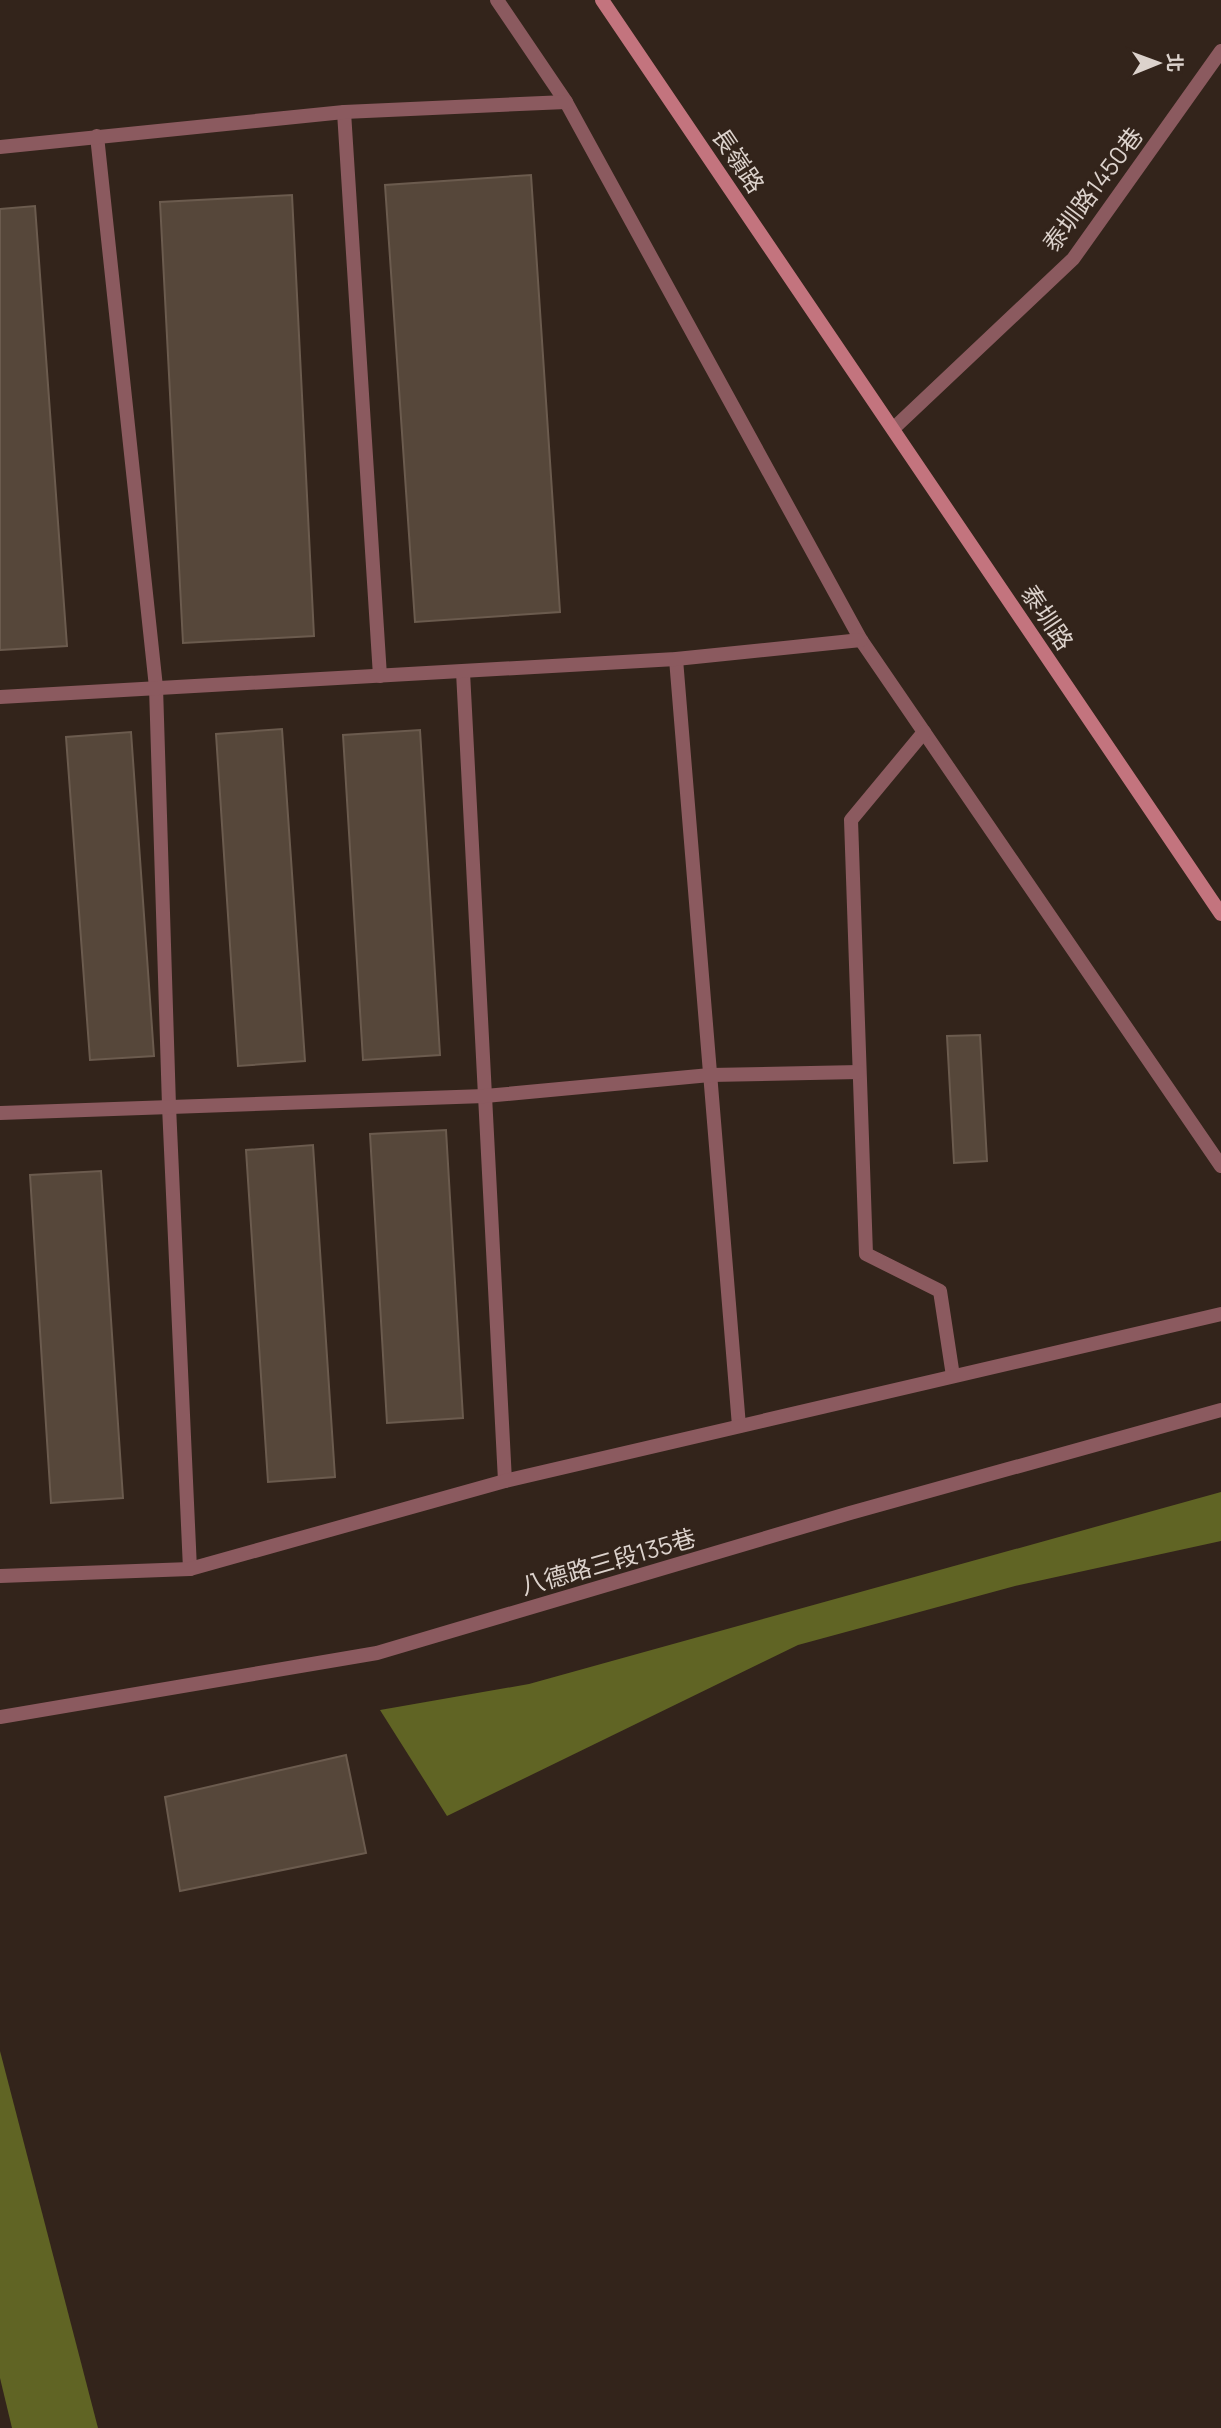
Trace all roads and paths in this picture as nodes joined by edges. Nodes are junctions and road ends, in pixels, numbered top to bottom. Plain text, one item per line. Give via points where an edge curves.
1 (497, 0) edge
2 (602, 0) edge
3 (1221, 51) edge
4 (566, 102) junction
5 (344, 112) junction
6 (97, 136) junction
7 (0, 147) edge
8 (837, 346) joint
9 (894, 428) junction
10 (861, 640) junction
11 (676, 659) junction
12 (463, 671) junction
13 (380, 676) junction
14 (156, 687) junction
15 (0, 697) edge
16 (924, 732) junction
17 (1221, 914) edge
18 (859, 1072) junction
19 (710, 1075) junction
20 (485, 1096) junction
21 (169, 1106) junction
22 (0, 1113) edge
23 (1221, 1166) edge
24 (1221, 1314) edge
25 (953, 1376) junction
26 (1221, 1410) edge
27 (738, 1426) junction
28 (505, 1481) junction
29 (190, 1569) junction
30 (0, 1576) edge
31 (0, 1717) edge

1 - 4 street
2 - 8 street, 長嶺路
3 - 9 street, 泰圳路1450巷 via 1073,259
4 - 5 street
4 - 10 street
5 - 6 street
5 - 13 street
6 - 7 street
6 - 14 street
8 - 9 street, 泰圳路
9 - 17 street, 泰圳路
10 - 11 street
10 - 16 street
11 - 12 street
11 - 19 street
12 - 13 street
12 - 20 street
13 - 14 street
14 - 15 street
14 - 21 street
16 - 18 street via 851,820
16 - 23 street
18 - 19 street
18 - 25 street via 866,1254 940,1291
19 - 20 street
19 - 27 street
20 - 21 street
20 - 28 street
21 - 22 street
21 - 29 street
24 - 25 street
25 - 27 street
26 - 31 street, 八德路三段135巷 via 850,1513 377,1653
27 - 28 street
28 - 29 street
29 - 30 street

